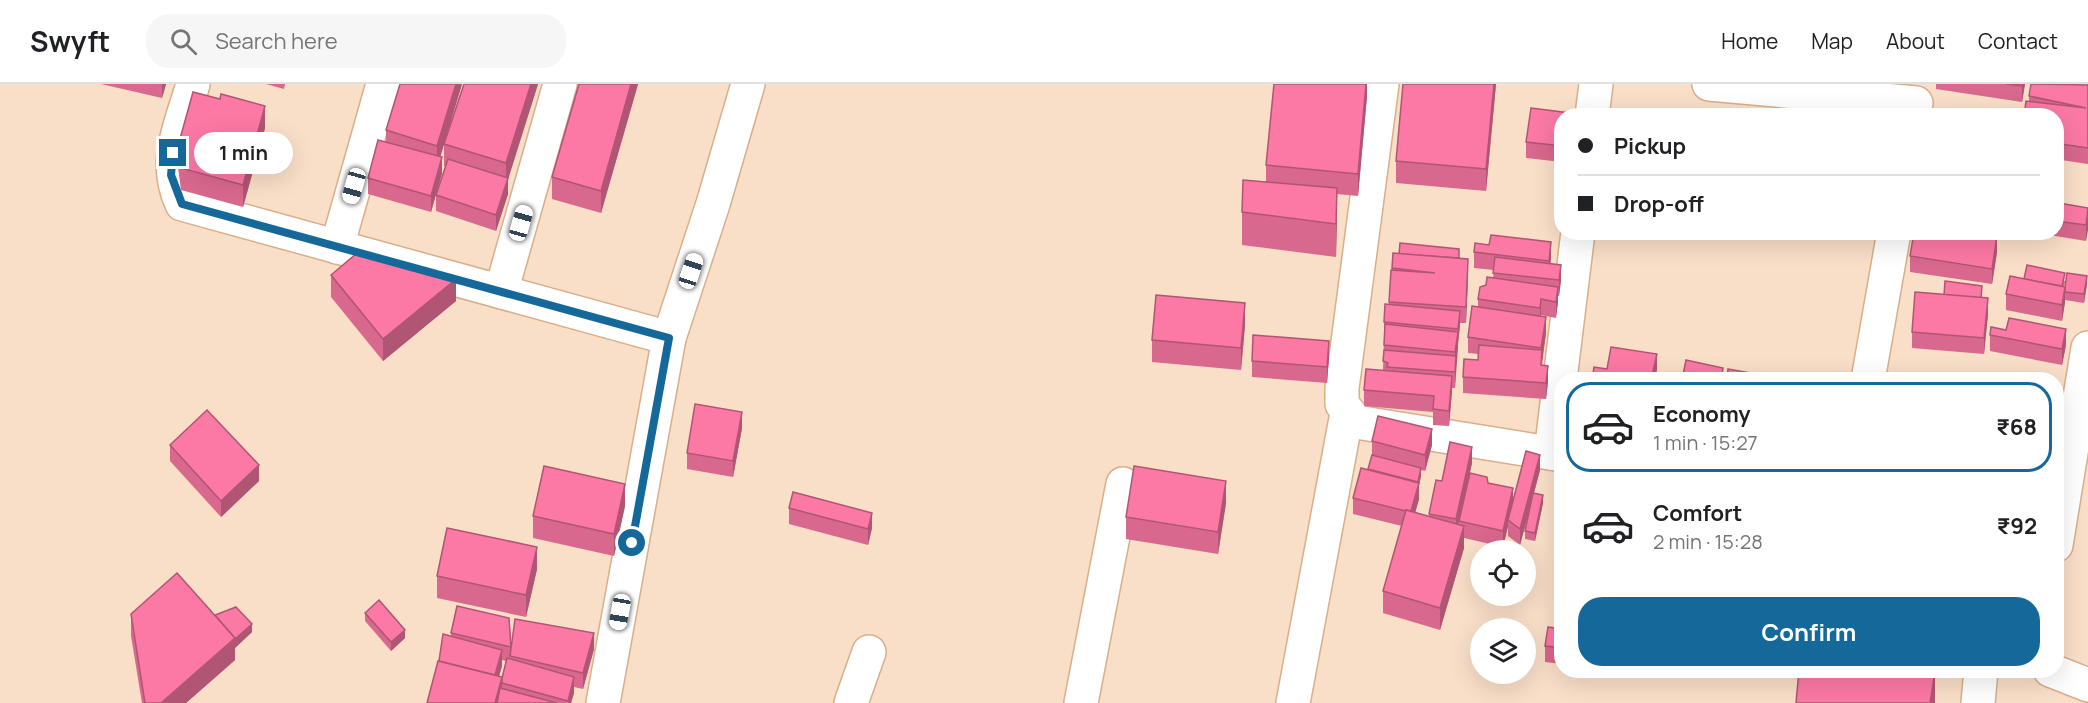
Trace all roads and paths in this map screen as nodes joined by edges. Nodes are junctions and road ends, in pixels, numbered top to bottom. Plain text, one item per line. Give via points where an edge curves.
1 (193, 84) edge
2 (382, 84) edge
3 (560, 84) edge
4 (748, 84) edge
5 (1382, 84) edge
6 (1596, 84) edge
7 (1709, 84) edge
8 (1916, 101) edge
9 (1593, 108) edge
10 (1577, 240) edge
11 (1893, 240) edge
12 (337, 247) junction
13 (501, 292) junction
14 (669, 338) junction
15 (2088, 348) edge
16 (1564, 372) edge
17 (1869, 372) edge
18 (1347, 413) junction
19 (1554, 454) edge
20 (1123, 484) dead end
21 (2064, 497) edge
22 (869, 652) dead end
23 (2064, 676) edge
24 (1980, 678) edge
25 (2088, 685) edge
26 (603, 703) edge
27 (851, 703) edge
28 (1081, 703) edge
29 (1293, 703) edge
30 (1978, 703) edge

1 - 12 street via 173,153 171,175 182,204
2 - 12 street
3 - 13 street
4 - 14 street
5 - 18 street via 1342,388 1342,404
6 - 9 street
7 - 8 street
10 - 16 street
11 - 17 street
12 - 13 street
13 - 14 street
14 - 26 street
15 - 21 street
18 - 19 street via 1356,422
18 - 29 street
20 - 28 street
22 - 27 street
23 - 25 street
24 - 30 street

